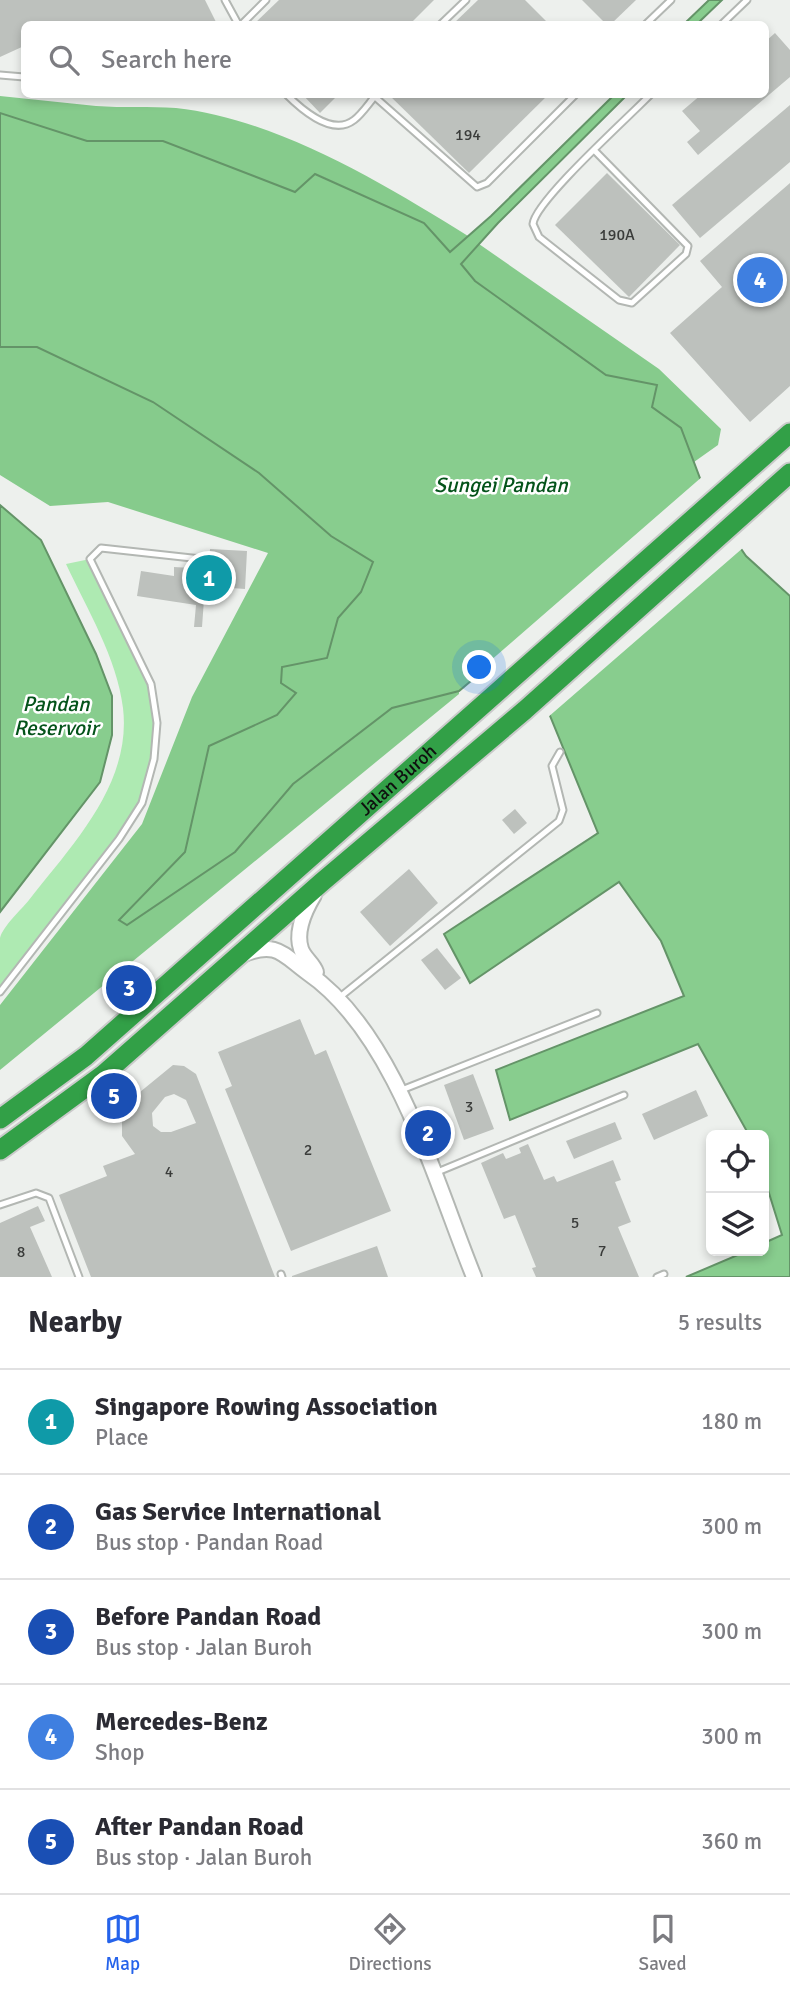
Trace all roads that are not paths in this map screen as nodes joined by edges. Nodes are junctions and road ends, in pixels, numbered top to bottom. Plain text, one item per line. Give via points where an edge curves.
1 (225, 0) edge
2 (266, 0) edge
3 (466, 0) edge
4 (671, 0) edge
5 (747, 0) edge
6 (236, 21) edge
7 (245, 21) edge
8 (443, 21) edge
9 (649, 21) edge
10 (725, 21) edge
11 (0, 75) edge
12 (21, 77) edge
13 (290, 98) edge
14 (374, 98) edge
15 (378, 98) edge
16 (572, 98) edge
17 (648, 98) edge
18 (595, 151) junction
19 (785, 438) edge
20 (790, 473) edge
21 (201, 559) dead end
22 (560, 752) dead end
23 (321, 882) junction
24 (238, 957) junction
25 (317, 976) junction
26 (0, 992) edge
27 (337, 999) junction
28 (597, 1013) dead end
29 (399, 1091) junction
30 (624, 1095) dead end
31 (0, 1119) edge
32 (0, 1150) edge
33 (433, 1174) junction
34 (0, 1205) edge
35 (664, 1274) dead end
36 (79, 1277) edge
37 (474, 1277) edge
38 (657, 1277) edge

1 - 6 lane
2 - 7 lane
3 - 8 lane
4 - 9 lane
5 - 10 lane
11 - 12 lane
13 - 14 lane via 307,115 342,124 352,122
15 - 16 lane via 477,187 487,183
17 - 18 lane
18 - 18 lane via 539,208 533,224 539,237 619,300 632,303 687,254 688,246
19 - 31 highway, Jalan Buroh via 86,1056
20 - 23 highway, Jalan Buroh via 525,709
21 - 26 lane via 101,548 90,559 151,684 157,723 154,759 142,803 125,830
22 - 27 lane via 552,766 562,810 559,821
23 - 24 highway, Jalan Buroh
23 - 25 street via 304,912 300,940
24 - 25 street via 257,950 277,950
24 - 32 highway, Jalan Buroh via 104,1074
25 - 27 street
27 - 29 street via 383,1056
28 - 29 lane
29 - 33 street
30 - 33 lane
33 - 37 street
34 - 36 lane via 36,1193 49,1198
35 - 38 lane

